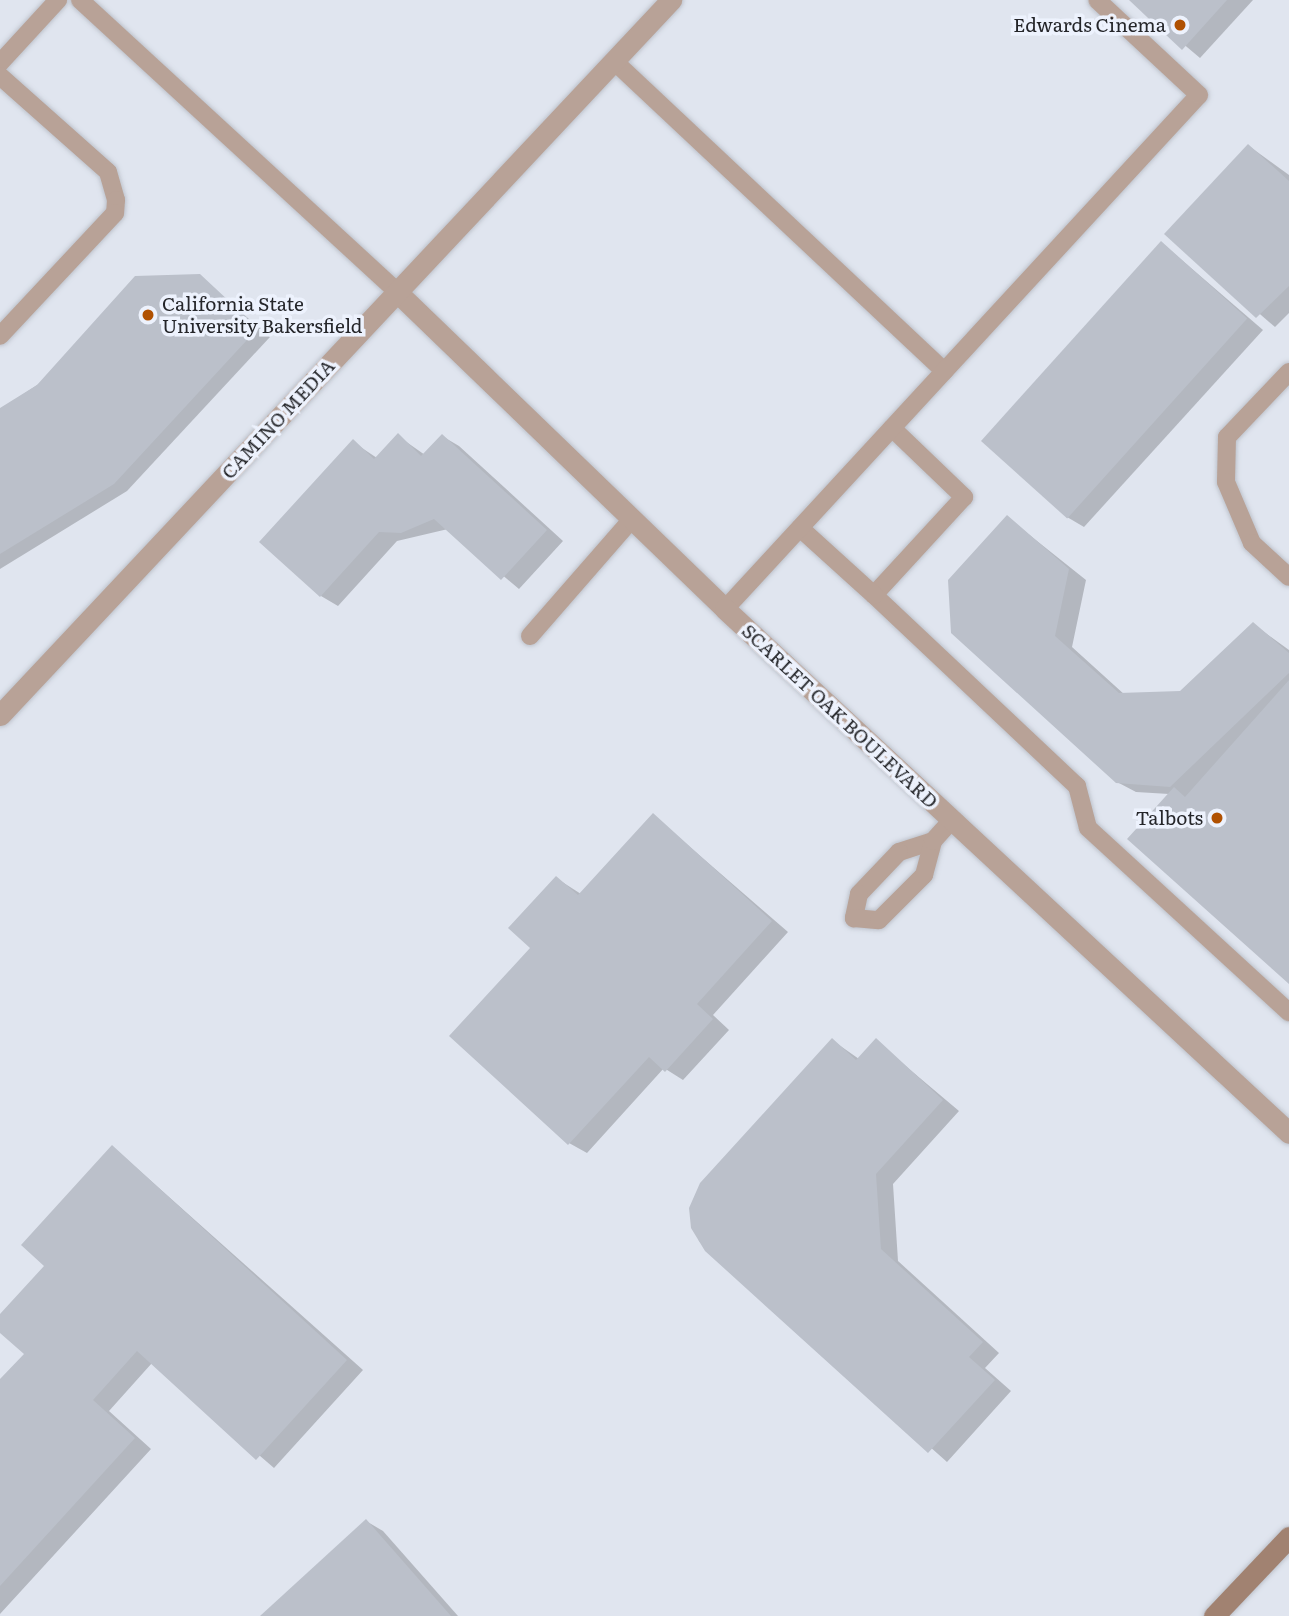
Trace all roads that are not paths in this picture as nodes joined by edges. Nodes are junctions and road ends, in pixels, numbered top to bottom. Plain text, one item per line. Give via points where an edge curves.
1 (58, 0) edge
2 (80, 0) edge
3 (671, 0) edge
4 (1097, 0) edge
5 (614, 61) junction
6 (0, 63) edge
7 (0, 76) edge
8 (397, 292) junction
9 (0, 336) edge
10 (944, 371) junction
11 (1289, 372) edge
12 (892, 428) junction
13 (632, 519) junction
14 (800, 528) junction
15 (1289, 577) edge
16 (874, 595) junction
17 (725, 609) junction
18 (530, 636) dead end
19 (0, 715) edge
20 (952, 820) junction
21 (933, 841) junction
22 (1289, 1012) edge
23 (1289, 1133) edge
24 (1289, 1536) edge
25 (1214, 1616) edge

1 - 6 lane
2 - 8 lane
3 - 5 street, CAMINO MEDIA
4 - 10 lane via 1199,95
5 - 8 street, CAMINO MEDIA
5 - 10 lane
7 - 9 lane via 108,172 116,200 115,213
8 - 13 street, SCARLET OAK BOULEVARD
8 - 19 street, CAMINO MEDIA
10 - 12 lane
11 - 15 lane via 1227,437 1226,482 1252,543
12 - 14 lane
12 - 16 lane via 964,497
13 - 17 street, SCARLET OAK BOULEVARD
13 - 18 lane
14 - 16 lane
14 - 17 lane
16 - 22 lane via 1077,786 1088,828
17 - 20 street, SCARLET OAK BOULEVARD
20 - 21 lane
20 - 23 street, SCARLET OAK BOULEVARD
21 - 21 lane via 899,852 859,894 850,922 879,920 924,875
24 - 25 main road

